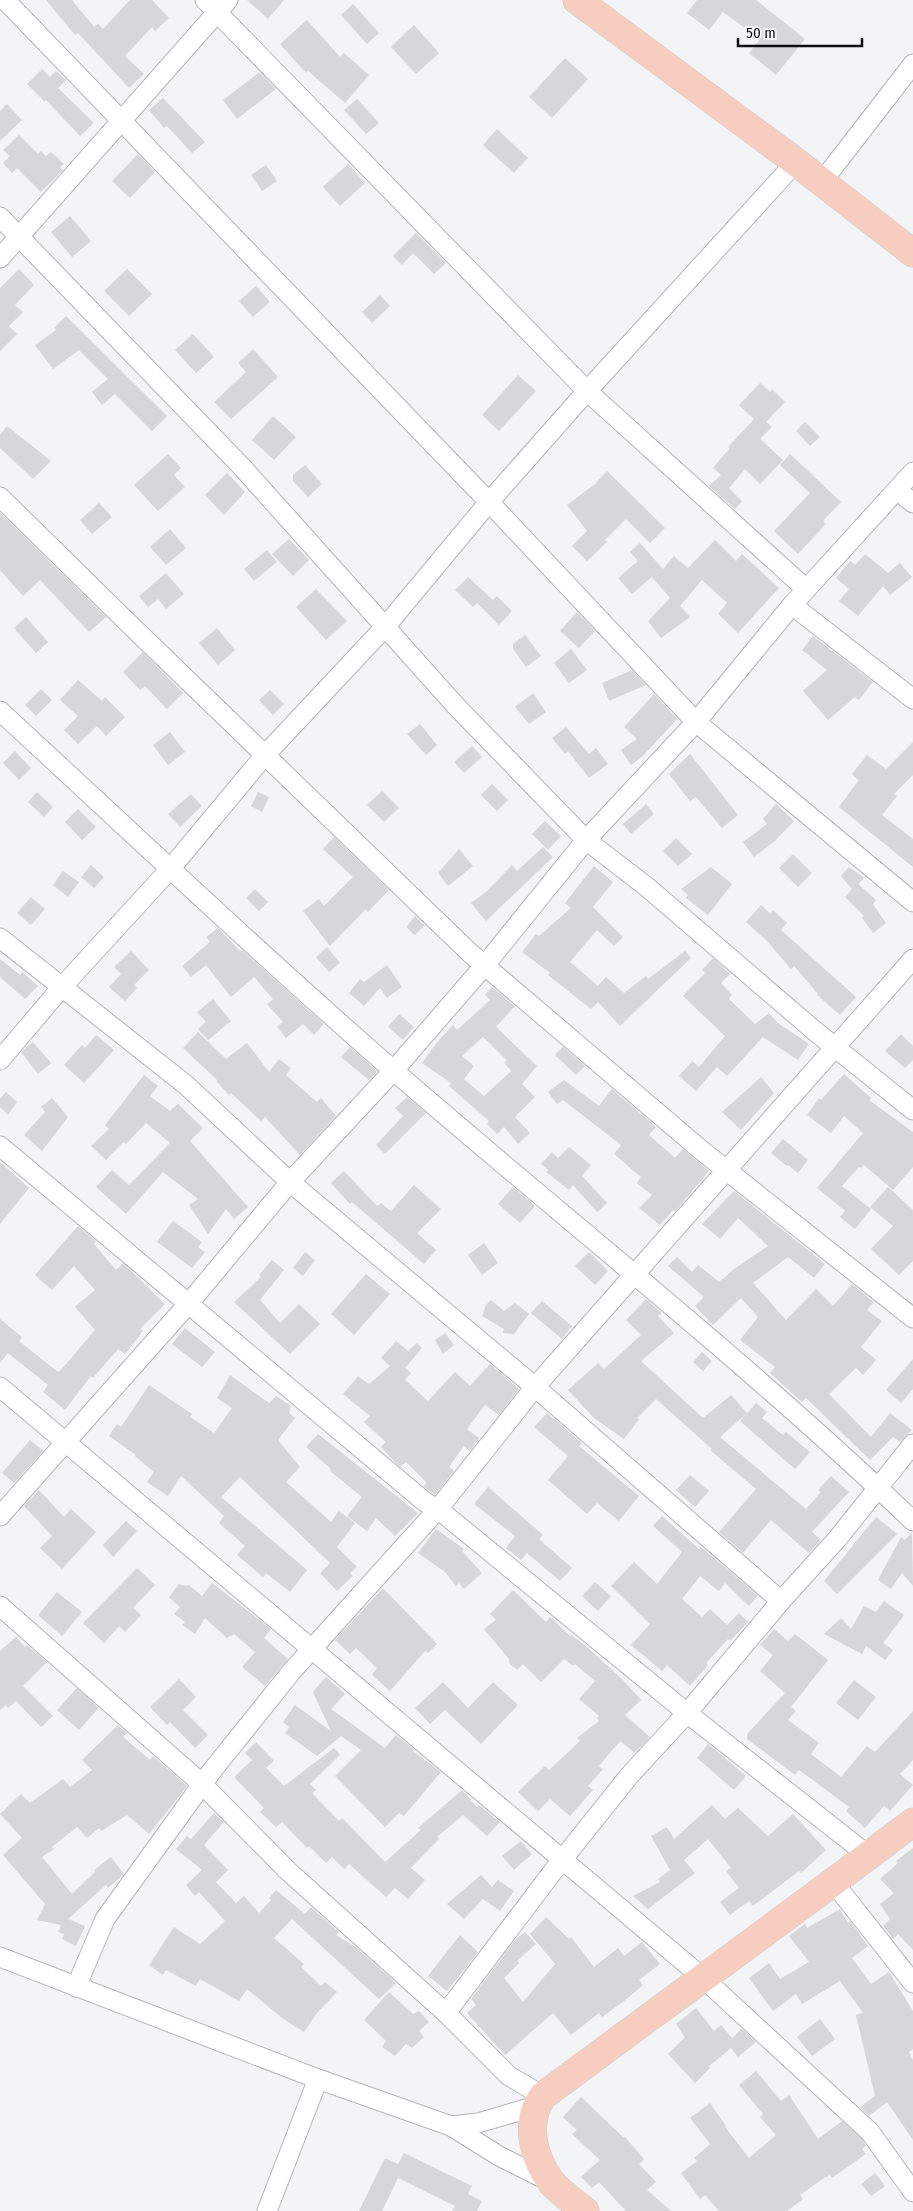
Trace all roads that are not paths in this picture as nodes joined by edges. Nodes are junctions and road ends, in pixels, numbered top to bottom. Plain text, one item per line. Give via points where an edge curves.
1 (5, 0) edge
2 (577, 0) edge
3 (217, 4) edge
4 (913, 64) edge
5 (120, 122) junction
6 (796, 162) junction
7 (821, 183) junction
8 (0, 217) edge
9 (19, 236) junction
10 (913, 253) edge
11 (0, 258) edge
12 (587, 391) junction
13 (913, 472) edge
14 (896, 490) junction
15 (0, 497) edge
16 (489, 502) junction
17 (913, 503) edge
18 (806, 589) junction
19 (792, 605) junction
20 (385, 627) junction
21 (913, 699) edge
22 (0, 711) edge
23 (696, 722) junction
24 (265, 755) junction
25 (586, 840) junction
26 (170, 869) junction
27 (913, 902) edge
28 (0, 938) edge
29 (913, 959) edge
30 (484, 965) junction
31 (62, 987) junction
32 (834, 1047) junction
33 (0, 1060) edge
34 (394, 1070) junction
35 (913, 1110) edge
36 (0, 1146) edge
37 (727, 1170) junction
38 (290, 1182) junction
39 (636, 1275) junction
40 (189, 1303) junction
41 (913, 1318) edge
42 (0, 1387) edge
43 (535, 1387) junction
44 (65, 1442) junction
45 (913, 1444) edge
46 (879, 1489) junction
47 (438, 1509) junction
48 (0, 1516) edge
49 (913, 1521) edge
50 (781, 1601) junction
51 (0, 1606) edge
52 (313, 1648) junction
53 (687, 1713) junction
54 (202, 1784) junction
55 (913, 1822) edge
56 (869, 1856) junction
57 (563, 1860) junction
58 (834, 1883) junction
59 (0, 1957) edge
60 (702, 1977) junction
61 (913, 1983) edge
62 (76, 1987) junction
63 (446, 2013) junction
64 (318, 2079) junction
65 (540, 2101) junction
66 (451, 2126) junction
67 (553, 2184) junction
68 (913, 2192) edge
69 (266, 2211) edge
70 (585, 2211) edge

1 - 5 street
2 - 6 main road
3 - 5 street
3 - 12 street
4 - 7 street
5 - 9 street
5 - 16 street
6 - 7 main road
6 - 12 street
7 - 10 main road
8 - 9 street
9 - 11 street
9 - 20 street via 242,467
12 - 16 street
12 - 18 street
13 - 14 street
14 - 17 street
14 - 18 street
15 - 24 street
16 - 20 street
16 - 23 street
18 - 19 street
19 - 21 street
19 - 23 street
20 - 24 street
20 - 25 street via 456,706
22 - 26 street
23 - 25 street
23 - 27 street
24 - 26 street
24 - 30 street
25 - 30 street
25 - 32 street via 647,887
26 - 31 street
26 - 34 street
28 - 31 street
29 - 32 street
30 - 34 street
30 - 37 street
31 - 33 street
31 - 38 street via 186,1085
32 - 35 street
32 - 37 street
34 - 38 street
34 - 39 street
36 - 40 street
37 - 39 street
37 - 41 street
38 - 40 street
38 - 43 street
39 - 43 street
39 - 46 street
40 - 44 street
40 - 47 street via 425,1502
42 - 44 street
43 - 47 street
43 - 50 street
44 - 48 street
44 - 52 street
45 - 46 street
46 - 49 street
46 - 50 street
47 - 52 street
47 - 53 street
50 - 53 street
51 - 54 street
52 - 54 street
52 - 57 street
53 - 56 street
53 - 57 street via 629,1776
54 - 62 street via 105,1919
54 - 63 street via 288,1871
55 - 56 main road
56 - 58 main road
57 - 60 street
57 - 63 street
58 - 60 main road
58 - 61 street
59 - 62 street
60 - 65 main road
60 - 68 street via 870,2132
62 - 64 street
63 - 65 street via 509,2076
64 - 66 street
64 - 69 street
65 - 66 street via 478,2122
65 - 67 main road via 532,2123 532,2135 542,2166
66 - 67 street via 498,2156
67 - 70 main road

